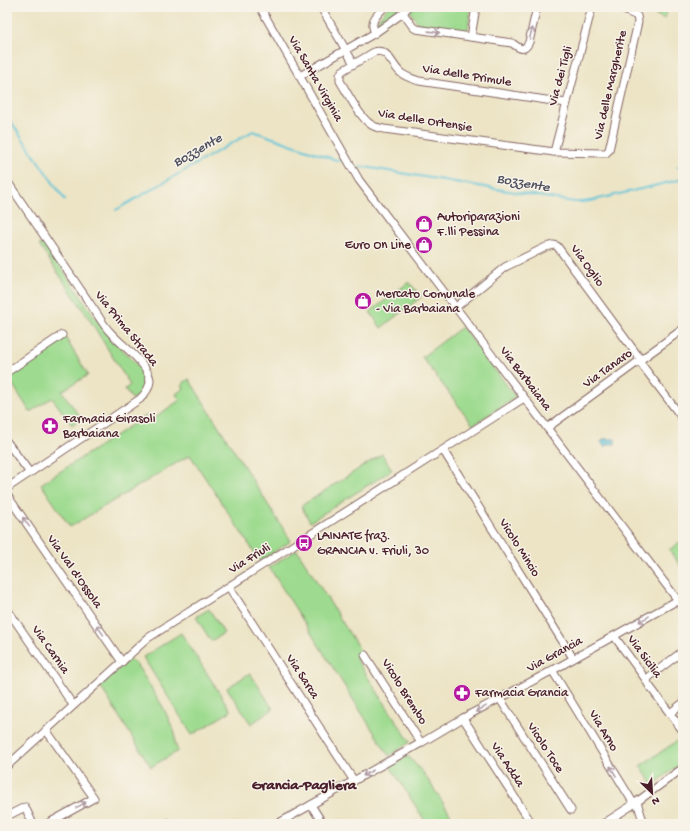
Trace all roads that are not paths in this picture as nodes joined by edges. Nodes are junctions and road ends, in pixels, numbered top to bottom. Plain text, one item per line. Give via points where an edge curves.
1 (260, 7) edge
2 (322, 7) edge
3 (384, 7) edge
4 (476, 7) edge
5 (537, 7) edge
6 (592, 7) edge
7 (616, 7) edge
8 (406, 10) edge
9 (375, 33) junction
10 (471, 37) junction
11 (346, 49) junction
12 (354, 64) junction
13 (300, 76) junction
14 (566, 103) junction
15 (554, 152) junction
16 (350, 164) joint
17 (7, 181) edge
18 (456, 307) junction
19 (683, 329) edge
20 (62, 335) dead end
21 (640, 360) junction
22 (7, 372) edge
23 (524, 398) junction
24 (683, 419) edge
25 (547, 428) junction
26 (7, 442) edge
27 (443, 450) junction
28 (30, 473) junction
29 (7, 488) edge
30 (7, 495) edge
31 (229, 586) junction
32 (678, 600) junction
33 (683, 607) edge
34 (7, 609) edge
35 (614, 636) junction
36 (683, 651) edge
37 (365, 654) dead end
38 (574, 658) junction
39 (122, 662) junction
40 (552, 670) junction
41 (648, 681) junction
42 (500, 698) junction
43 (683, 703) edge
44 (73, 706) junction
45 (670, 713) junction
46 (463, 718) junction
47 (46, 730) junction
48 (683, 730) edge
49 (421, 743) junction
50 (7, 766) edge
51 (683, 768) edge
52 (354, 781) junction
53 (636, 803) junction
54 (311, 805) junction
55 (571, 810) dead end
56 (7, 816) edge
57 (33, 824) edge
58 (46, 824) edge
59 (277, 824) edge
60 (323, 824) edge
61 (532, 824) edge
62 (603, 824) edge
63 (644, 824) edge

1 - 13 street, Via Santa Virginia
2 - 11 street
3 - 9 street via 373,21
4 - 10 street
10 -> 5 street via 512,43 522,49 529,42
6 - 14 street, Via dei Tigli
7 - 15 street, Via delle Margherite via 637,16 638,22 608,150 603,153
8 - 9 street
8 -> 10 street via 412,27 416,29
9 - 11 street
11 - 12 street
11 - 13 street
12 - 14 street, Via delle Primule via 374,52 382,51 400,72 419,81
12 - 15 street, Via delle Ortensie via 342,71 340,81 362,116 375,127
13 - 16 street, Via Santa Virginia
14 - 15 street, Via dei Tigli
16 - 18 street, Via Barbaiana via 359,180
17 - 28 street, Via Prima Strada via 96,314 110,333 145,368 150,381 149,388 140,399
18 - 21 street, Via Oglio via 505,267 554,245
18 - 23 street, Via Barbaiana
19 - 21 street, Via Tanaro
20 - 22 street
21 - 24 street
21 - 25 street, Via Tanaro
23 - 25 street, Via Barbaiana
23 - 27 street, Via Friuli
25 - 32 street, Via Barbaiana
26 - 28 street
27 - 31 street, Via Friuli
27 - 38 street, Vicolo Mincio
28 - 29 street, Via Prima Strada
39 -> 30 street, Via Val d'Ossola
31 - 39 street, Via Friuli via 148,638
31 - 52 street, Via Sarca
32 - 33 street, Via Barbaiana
32 -> 35 street, Via Grancia
34 - 44 street, Via Carnia
35 - 38 street, Via Grancia
35 - 41 street, Via Sicilia
36 - 41 street via 649,677
37 - 49 street, Vicolo Brembo
38 - 40 street, Via Grancia
39 - 44 street, Via Friuli
40 - 42 street, Via Grancia
53 -> 40 street, Via Arno
41 - 45 street, Via Sicilia
42 -> 46 street, Via Grancia
42 - 55 street, Vicolo Toce
43 - 45 street
44 - 47 street, Via Friuli
45 - 48 street, Via Sicilia
46 - 49 street, Via Grancia
46 - 61 street, Via Adda
47 - 50 street, Via Friuli
58 -> 47 street via 94,798
49 -> 52 street, Via Grancia
51 - 53 street
52 - 54 street, Via Grancia
53 - 62 street
53 - 63 street, Via Arno
54 - 59 street, Via Grancia
54 - 60 street
56 - 57 street via 25,807

